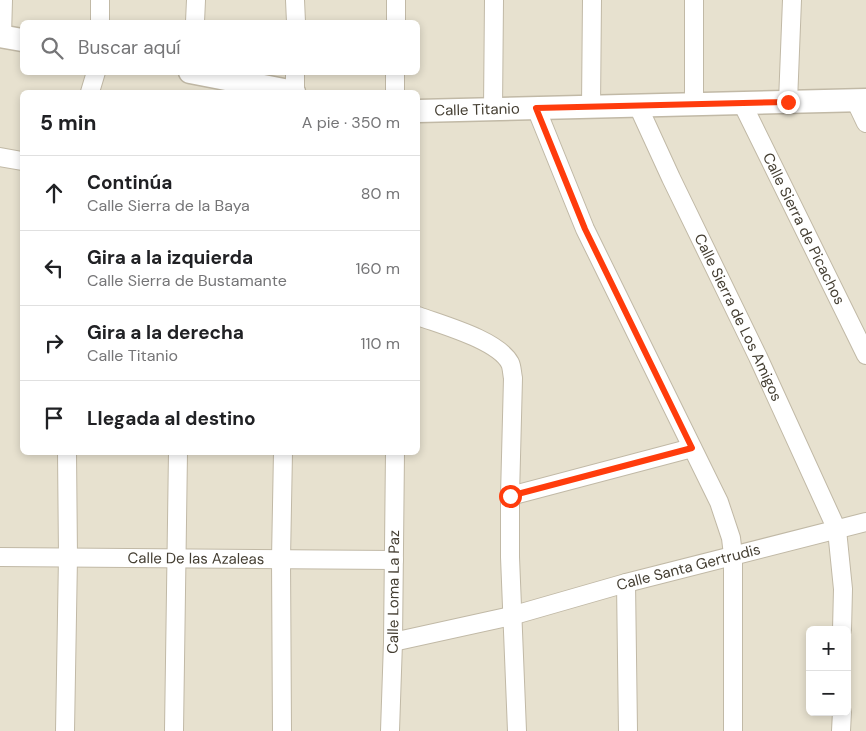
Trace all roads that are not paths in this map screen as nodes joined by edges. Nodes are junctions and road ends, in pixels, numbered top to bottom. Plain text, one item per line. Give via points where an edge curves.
1 (3, 0) edge
2 (100, 0) edge
3 (196, 0) edge
4 (296, 0) edge
5 (396, 0) edge
6 (494, 0) edge
7 (592, 0) edge
8 (694, 0) edge
9 (792, 0) edge
10 (100, 20) edge
11 (195, 20) edge
12 (296, 20) edge
13 (396, 20) edge
14 (8, 38) edge
15 (95, 75) edge
16 (203, 75) edge
17 (295, 75) edge
18 (395, 75) edge
19 (91, 90) edge
20 (283, 90) edge
21 (294, 90) edge
22 (395, 90) edge
23 (860, 100) edge
24 (788, 102) junction
25 (742, 103) junction
26 (694, 104) junction
27 (638, 106) junction
28 (591, 107) junction
29 (536, 108) junction
30 (493, 109) junction
31 (420, 111) edge
32 (866, 123) edge
33 (0, 157) edge
34 (20, 161) edge
35 (420, 317) edge
36 (866, 355) edge
37 (692, 448) junction
38 (67, 455) edge
39 (178, 455) edge
40 (283, 455) edge
41 (395, 455) edge
42 (510, 496) junction
43 (866, 522) edge
44 (837, 530) junction
45 (733, 555) junction
46 (0, 557) edge
47 (68, 557) junction
48 (176, 557) junction
49 (281, 559) junction
50 (394, 560) junction
51 (626, 583) junction
52 (511, 616) junction
53 (842, 626) edge
54 (393, 642) junction
55 (842, 716) edge
56 (65, 731) edge
57 (174, 731) edge
58 (282, 731) edge
59 (390, 731) edge
60 (517, 731) edge
61 (628, 731) edge
62 (733, 731) edge
63 (842, 731) edge

1 - 14 street
2 - 10 street
3 - 11 street
4 - 12 street
5 - 13 street
6 - 30 street
7 - 28 street
8 - 26 street
9 - 24 street
15 - 19 street
16 - 20 street
17 - 21 street
18 - 22 street
23 - 24 street, Calle Titanio
23 - 32 street
24 - 25 street, Calle Titanio
25 - 26 street, Calle Titanio
25 - 36 street, Calle Sierra de Picachos
26 - 27 street, Calle Titanio
27 - 28 street, Calle Titanio
27 - 44 street, Calle Sierra de Los Amigos
28 - 29 street, Calle Titanio
29 - 30 street, Calle Titanio
29 - 37 street via 585,229
30 - 31 street, Calle Titanio
33 - 34 street
35 - 42 street via 484,341 501,352 510,363 513,378
37 - 42 street
37 - 45 street via 726,521
38 - 47 street
39 - 48 street
40 - 49 street
41 - 50 street, Calle Loma La Paz
42 - 52 street
43 - 44 street, Calle Santa Gertrudis
44 - 45 street, Calle Santa Gertrudis
44 - 53 street, Calle Sierra de Los Amigos via 843,589
45 - 51 street, Calle Santa Gertrudis
45 - 62 street
46 - 47 street, Calle De las Azaleas
47 - 48 street, Calle De las Azaleas
47 - 56 street
48 - 49 street, Calle De las Azaleas
48 - 57 street
49 - 50 street, Calle De las Azaleas
49 - 58 street
50 - 54 street, Calle Loma La Paz
51 - 52 street, Calle Santa Gertrudis
51 - 61 street
52 - 54 street, Calle Santa Gertrudis
52 - 60 street
54 - 59 street, Calle Loma La Paz
55 - 63 street

